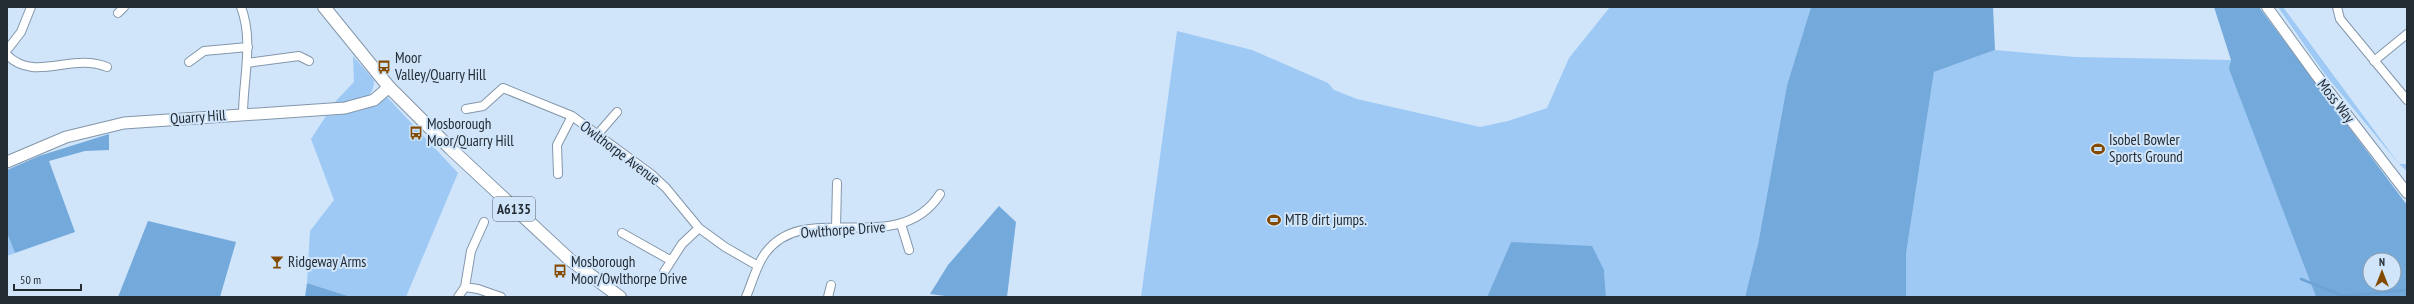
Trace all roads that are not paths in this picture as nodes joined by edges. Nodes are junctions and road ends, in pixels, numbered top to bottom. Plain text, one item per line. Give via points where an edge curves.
1 (31, 7) edge
2 (241, 7) edge
3 (324, 7) edge
4 (2267, 7) edge
5 (2337, 7) edge
6 (2407, 34) edge
7 (248, 47) junction
8 (7, 50) edge
9 (7, 55) edge
10 (309, 61) dead end
11 (2374, 61) junction
12 (189, 62) dead end
13 (247, 63) junction
14 (107, 67) dead end
15 (389, 87) junction
16 (2407, 100) edge
17 (466, 109) dead end
18 (617, 112) dead end
19 (243, 115) junction
20 (572, 116) junction
21 (597, 135) junction
22 (7, 162) edge
23 (558, 174) dead end
24 (837, 183) dead end
25 (2407, 192) edge
26 (940, 194) dead end
27 (484, 222) dead end
28 (901, 224) junction
29 (699, 228) junction
30 (836, 228) junction
31 (622, 233) dead end
32 (909, 250) dead end
33 (670, 260) junction
34 (758, 266) junction
35 (664, 272) dead end
36 (831, 285) dead end
37 (465, 287) junction
38 (458, 297) edge
39 (501, 297) edge
40 (620, 297) edge
41 (746, 297) edge
42 (828, 297) edge

1 - 8 street via 20,32
2 - 7 street
3 - 15 main road, A6135
4 - 25 street, Moss Way
5 - 11 street via 2340,19
6 - 11 street
7 - 12 street via 204,51
7 - 13 street
9 - 14 street via 27,68 75,62 89,62
10 - 13 street via 299,56
11 - 16 street
13 - 19 street
15 - 19 main road, Quarry Hill via 374,100 353,106
15 - 40 main road, A6135 via 568,259
17 - 20 street, Owlthorpe Avenue via 483,106 503,88
18 - 21 street
19 - 22 main road, Quarry Hill via 106,126 66,137
20 - 21 street, Owlthorpe Avenue
20 - 23 street via 557,144
21 - 29 street, Owlthorpe Avenue via 651,174
24 - 30 street
26 - 28 street, Owlthorpe Drive via 928,208
27 - 37 street via 471,251
28 - 30 street, Owlthorpe Drive via 885,228
28 - 32 street
29 - 33 street
29 - 34 street, Owlthorpe Avenue
30 - 34 street, Owlthorpe Drive via 802,230 784,237 771,247
31 - 33 street
33 - 35 street
34 - 41 street, Owlthorpe Drive
36 - 42 street
37 - 38 street
37 - 39 street

